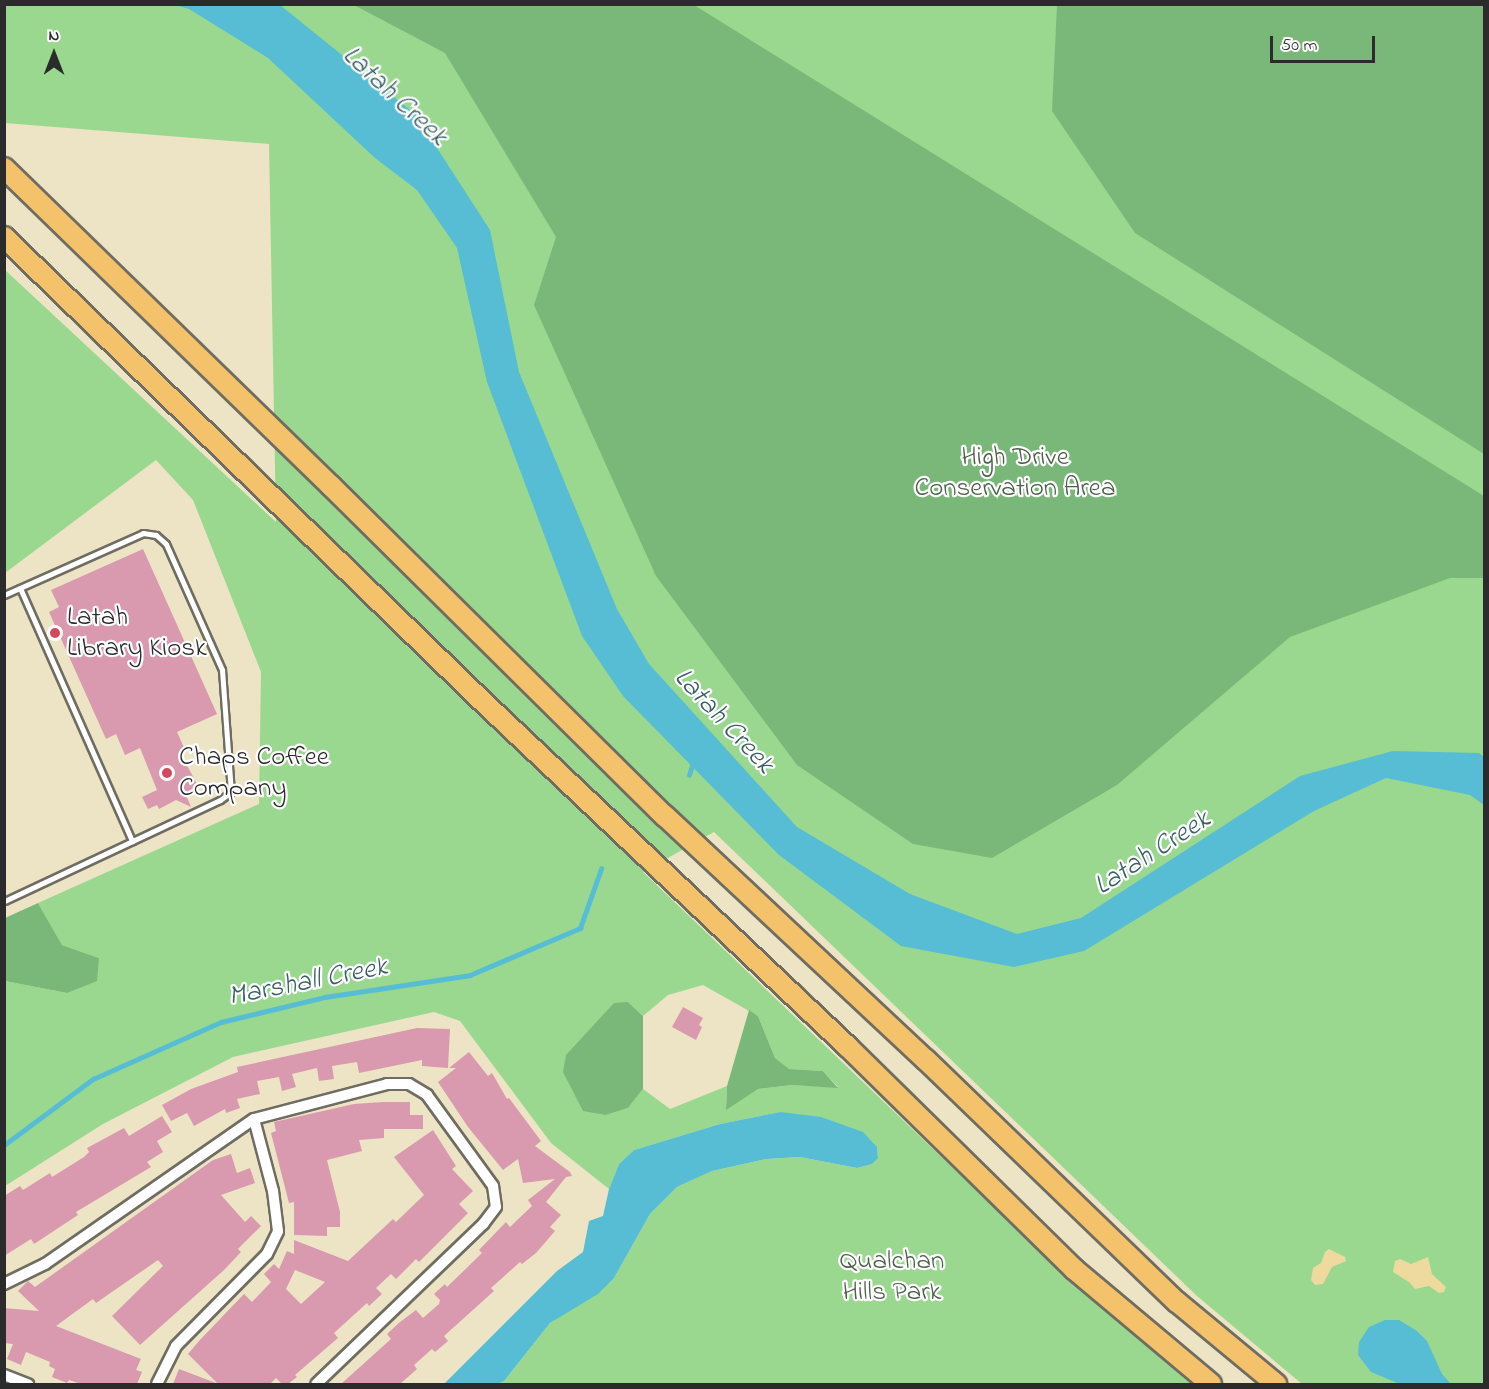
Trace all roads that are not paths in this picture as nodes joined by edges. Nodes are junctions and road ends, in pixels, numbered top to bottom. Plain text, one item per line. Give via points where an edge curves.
1 (4, 168) edge
2 (4, 237) edge
3 (20, 588) junction
4 (4, 595) edge
5 (132, 841) junction
6 (4, 901) edge
7 (254, 1119) junction
8 (4, 1284) edge
9 (4, 1375) edge
10 (28, 1384) edge
11 (158, 1384) edge
12 (316, 1384) edge
13 (1211, 1384) edge
14 (1276, 1384) edge

1 - 14 highway via 665,816 926,1060 1176,1302
2 - 13 highway via 1074,1269
3 - 4 lane
3 - 5 lane
3 - 5 lane via 143,532 156,535 166,544 213,649 222,670 231,792
5 - 6 lane
7 - 8 street via 45,1264
7 - 11 street via 273,1191 278,1231 267,1254 176,1346
7 - 12 street via 387,1084 409,1084 427,1095 493,1186 496,1207 483,1224
9 - 10 street

